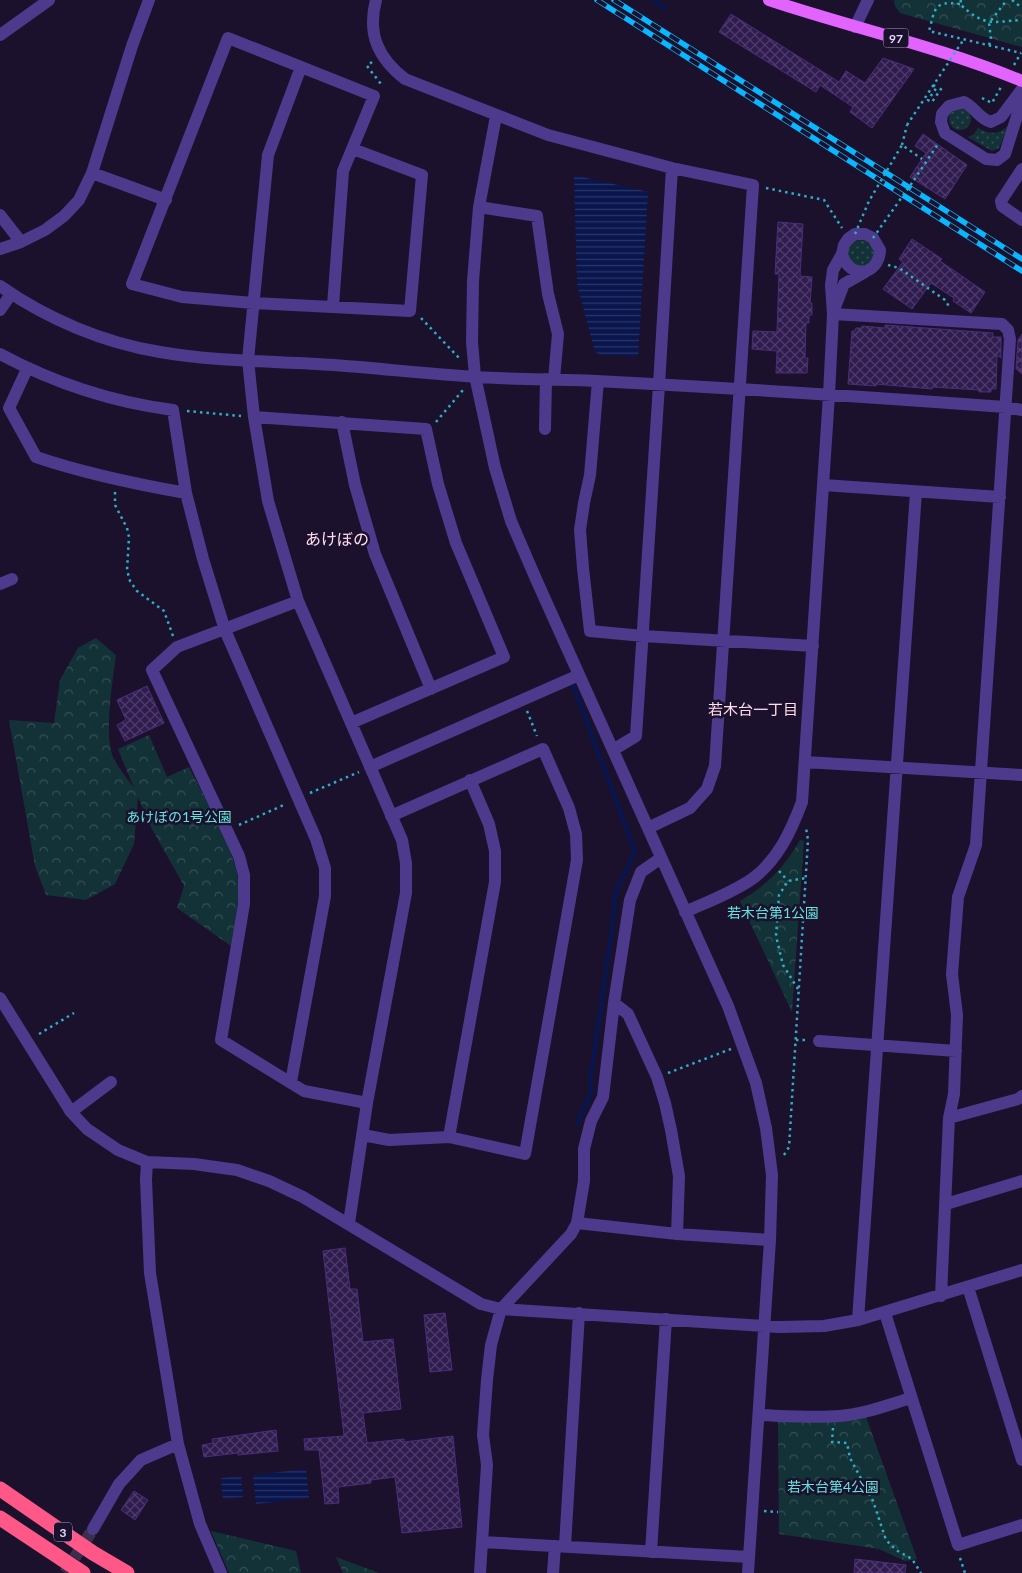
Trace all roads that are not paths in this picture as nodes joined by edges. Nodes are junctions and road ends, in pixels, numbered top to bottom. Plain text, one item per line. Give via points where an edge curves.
1 (49, 0) edge
2 (149, 0) edge
3 (376, 0) edge
4 (769, 0) edge
5 (868, 0) edge
6 (855, 27) junction
7 (0, 34) edge
8 (301, 67) junction
9 (1022, 81) edge
10 (1022, 89) edge
11 (1022, 100) edge
12 (496, 116) junction
13 (353, 149) junction
14 (672, 168) junction
15 (1022, 169) edge
16 (92, 172) junction
17 (166, 200) junction
18 (479, 207) junction
19 (0, 215) edge
20 (1022, 220) edge
21 (21, 242) junction
22 (0, 249) edge
23 (842, 254) junction
24 (865, 272) junction
25 (0, 286) edge
26 (11, 294) junction
27 (253, 303) junction
28 (333, 306) junction
29 (0, 310) edge
30 (833, 314) junction
31 (0, 354) edge
32 (248, 360) junction
33 (27, 369) junction
34 (475, 376) junction
35 (550, 379) junction
36 (598, 381) junction
37 (659, 385) junction
38 (739, 389) junction
39 (829, 395) junction
40 (1006, 407) junction
41 (1022, 410) edge
42 (254, 417) junction
43 (342, 422) junction
44 (545, 429) dead end
45 (823, 485) junction
46 (916, 492) junction
47 (186, 493) junction
48 (1000, 497) junction
49 (12, 578) dead end
50 (0, 584) edge
51 (298, 601) junction
52 (225, 630) junction
53 (643, 636) junction
54 (722, 641) junction
55 (813, 646) junction
56 (579, 675) junction
57 (431, 690) junction
58 (351, 723) junction
59 (613, 750) junction
60 (805, 762) junction
61 (370, 767) junction
62 (897, 768) junction
63 (981, 773) junction
64 (1022, 776) edge
65 (470, 780) junction
66 (391, 816) junction
67 (648, 828) junction
68 (661, 858) junction
69 (685, 912) junction
70 (0, 998) edge
71 (614, 1003) junction
72 (819, 1041) dead end
73 (876, 1046) junction
74 (956, 1051) junction
75 (110, 1082) dead end
76 (291, 1082) junction
77 (1022, 1096) edge
78 (367, 1103) junction
79 (72, 1112) junction
80 (949, 1118) junction
81 (363, 1135) junction
82 (449, 1137) junction
83 (147, 1162) junction
84 (1022, 1181) edge
85 (946, 1204) junction
86 (349, 1223) junction
87 (577, 1224) junction
88 (677, 1234) junction
89 (770, 1240) junction
90 (1022, 1270) edge
91 (968, 1287) junction
92 (941, 1296) junction
93 (501, 1309) junction
94 (885, 1312) junction
95 (579, 1314) junction
96 (666, 1319) junction
97 (858, 1320) junction
98 (764, 1325) junction
99 (911, 1398) junction
100 (759, 1415) junction
101 (178, 1444) junction
102 (1022, 1460) edge
103 (0, 1489) edge
104 (0, 1518) edge
105 (1022, 1524) edge
106 (92, 1529) tunnel mouth
107 (482, 1542) junction
108 (560, 1546) junction
109 (651, 1552) junction
110 (749, 1557) junction
111 (83, 1573) edge
112 (127, 1573) edge
113 (221, 1573) edge
114 (480, 1573) edge
115 (553, 1573) edge
116 (748, 1573) edge

1 - 7 street
2 - 16 street
3 - 12 street via 373,33 381,55 391,69 405,79
4 - 6 main road, 97
5 - 6 street
6 - 9 main road, 97 via 930,48
8 - 13 street via 374,96
8 - 17 street via 228,38
8 - 27 street via 268,155
10 - 11 street via 1001,117 991,122 982,119 973,106 964,102 949,106 940,122 945,133 986,159 997,160 1006,154
12 - 14 street via 548,135
12 - 18 street
13 - 28 street via 343,171
13 - 28 street via 422,175 410,311
14 - 37 street
14 - 38 street via 752,186
15 - 20 street via 1001,201 1002,206
16 - 17 street
16 - 21 street via 79,200 64,216
17 - 27 street via 132,284 182,297
18 - 34 street via 473,280
18 - 35 street via 538,216 548,294 558,334
19 - 21 street
21 - 22 street
23 - 24 street via 849,268
23 - 24 street via 844,245 852,236 865,234 873,238 880,250 877,263
23 - 30 street via 833,270
24 - 30 street via 844,284
25 - 26 street
26 - 29 street
26 - 32 street via 75,327 112,340 159,352
27 - 28 street
27 - 32 street
30 - 39 street
30 - 40 street via 1002,324 1010,339
31 - 33 street
32 - 34 street
32 - 42 street
33 - 47 street via 94,395 173,410
33 - 47 street via 9,408 36,457 72,470
34 - 35 street
34 - 56 street via 495,468 511,521
35 - 36 street
35 - 44 street
36 - 37 street
36 - 53 street via 590,475 580,530 590,632
37 - 38 street
37 - 53 street
38 - 39 street
38 - 54 street
39 - 40 street
39 - 45 street
40 - 41 street
40 - 48 street
42 - 43 street
42 - 51 street via 268,501
43 - 57 street via 355,485 375,554
43 - 57 street via 426,430 456,543 504,657
45 - 46 street
45 - 55 street
46 - 48 street
46 - 62 street
47 - 52 street via 202,559
48 - 63 street
49 - 50 street
51 - 52 street
51 - 58 street
52 - 76 street via 313,831 325,868 325,896
52 - 76 street via 177,646 152,670 235,847 244,875 244,904 221,1040
53 - 54 street
53 - 59 street via 636,736
54 - 55 street
54 - 67 street via 715,766 707,789 690,808
55 - 60 street
56 - 59 street
56 - 61 street
57 - 58 street
58 - 61 street
59 - 67 street
60 - 62 street
60 - 69 street via 802,802 792,830 781,848 752,879
61 - 66 street
62 - 63 street
62 - 73 street
63 - 64 street
63 - 74 street via 976,846 958,896 952,974 957,1015
65 - 66 street
65 - 82 street via 489,824 496,851 495,882
65 - 82 street via 543,749 569,808 576,834 577,860 525,1154
66 - 78 street via 402,840 406,893
67 - 68 street
68 - 69 street
68 - 71 street via 641,872 630,900
69 - 89 street via 728,1006 756,1083 772,1175
70 - 79 street
71 - 87 street via 603,1096 591,1121 584,1149 584,1181
71 - 88 street via 628,1014 657,1077 679,1176
72 - 73 street
73 - 74 street
73 - 97 street
74 - 80 street
75 - 79 street
76 - 78 street via 304,1091
77 - 80 street
78 - 81 street
79 - 83 street via 87,1129 118,1150
80 - 85 street
81 - 82 street via 389,1140
81 - 86 street
83 - 86 street via 237,1170 294,1192
83 - 101 street via 150,1273
84 - 85 street
85 - 92 street
86 - 93 street via 480,1304
87 - 88 street
87 - 93 street
88 - 89 street
89 - 98 street
90 - 91 street
91 - 92 street
91 - 102 street
92 - 94 street
93 - 95 street
93 - 107 street via 491,1345 487,1380 483,1435 488,1465
94 - 97 street
94 - 99 street
95 - 96 street
95 - 108 street
96 - 98 street
96 - 109 street
97 - 98 street via 824,1326
98 - 100 street
99 - 100 street via 842,1416
99 - 105 street via 958,1545
100 - 110 street
101 - 106 street via 140,1460 119,1484
101 - 113 street via 200,1524
103 - 112 highway, 3
104 - 111 highway, 3
107 - 108 street
107 - 114 street
108 - 109 street
108 - 115 street
109 - 110 street
110 - 116 street

